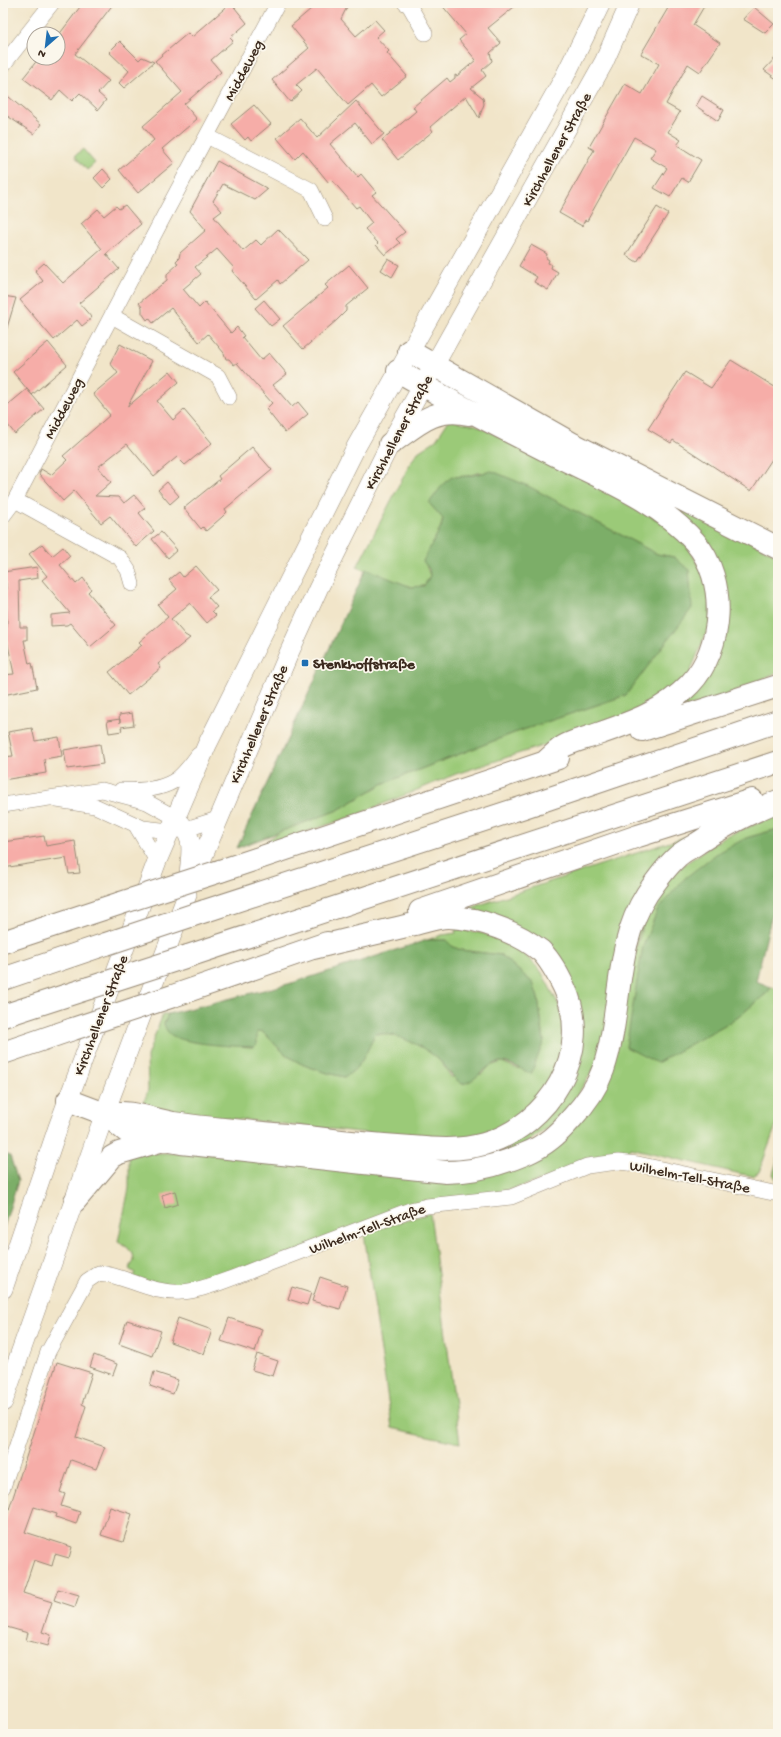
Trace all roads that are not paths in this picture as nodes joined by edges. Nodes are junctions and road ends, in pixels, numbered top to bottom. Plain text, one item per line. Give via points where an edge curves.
1 (52, 3) edge
2 (278, 3) edge
3 (405, 3) edge
4 (600, 3) edge
5 (630, 3) edge
6 (425, 33) dead end
7 (3, 65) edge
8 (207, 136) junction
9 (325, 219) dead end
10 (112, 316) junction
11 (409, 351) junction
12 (433, 366) junction
13 (398, 371) junction
14 (422, 385) junction
15 (229, 397) dead end
16 (477, 415) junction
17 (390, 444) junction
18 (14, 500) junction
19 (3, 516) edge
20 (778, 548) edge
21 (132, 584) dead end
22 (778, 686) edge
23 (778, 721) edge
24 (207, 745) junction
25 (545, 762) junction
26 (778, 762) edge
27 (102, 790) junction
28 (778, 793) edge
29 (50, 799) junction
30 (778, 802) edge
31 (3, 805) edge
32 (218, 819) junction
33 (135, 824) junction
34 (178, 826) junction
35 (158, 861) junction
36 (187, 895) dead end
37 (3, 942) edge
38 (313, 948) junction
39 (3, 979) edge
40 (3, 1016) edge
41 (3, 1053) edge
42 (68, 1100) junction
43 (105, 1114) junction
44 (162, 1140) junction
45 (778, 1194) edge
46 (75, 1201) junction
47 (3, 1289) edge
48 (3, 1402) edge
49 (3, 1488) edge

1 - 7 street
2 - 8 street, Middeweg
3 - 6 street via 409,5
4 - 11 main road, Kirchhellener Straße via 563,80
5 - 12 main road, Kirchhellener Straße via 604,62
8 - 9 street via 311,190
8 - 10 street, Middeweg
10 - 15 street via 218,376
10 - 18 street, Middeweg
11 - 12 highway
11 - 13 main road, Kirchhellener Straße
12 - 14 main road, Kirchhellener Straße
12 - 20 highway via 571,443
13 - 14 highway
13 - 24 main road, Kirchhellener Straße via 354,452
14 - 16 highway
14 - 17 main road, Kirchhellener Straße
16 - 17 highway via 454,410 435,414
16 - 25 highway via 630,493 660,512 680,527 696,544 707,560 713,576 718,611 716,637 706,662 691,683 653,713 565,745
17 - 32 main road, Kirchhellener Straße via 318,589
18 - 19 street, Middeweg
18 - 21 street via 120,558 128,570
22 - 25 highway
23 - 39 highway, bridge
24 - 27 street, Kirchhellener Straße via 177,779 167,784 148,790
24 - 34 main road, Kirchhellener Straße
25 - 37 highway, bridge
26 - 40 highway, bridge
27 - 29 street
27 - 34 street via 147,802
28 - 38 highway via 638,836
29 - 31 street
29 - 33 street via 95,806
30 - 44 highway via 747,814 678,856 650,889 634,919 627,940 603,1070 580,1109 562,1130 537,1149 513,1160 480,1170 446,1172
32 - 34 street
32 - 34 main road, Kirchhellener Straße via 192,875 190,836
33 - 34 street via 143,828
33 - 35 street
34 - 35 main road, Kirchhellener Straße
35 - 42 main road, Kirchhellener Straße
36 - 43 main road
38 - 41 highway, bridge
38 - 43 highway via 447,917 474,920 522,938 542,953 558,973 574,1019 574,1040 569,1062 554,1096 524,1125 502,1138 456,1149 378,1145 189,1124 123,1112
42 - 43 highway
42 - 47 main road, Kirchhellener Straße
43 - 44 highway via 126,1131
43 - 46 main road
44 - 46 highway via 112,1157
45 - 49 street, Wilhelm-Tell-Straße via 638,1164 600,1163 580,1168 511,1197 410,1210 194,1290 181,1292 148,1289 112,1274 99,1273 87,1281 48,1352
46 - 48 main road

